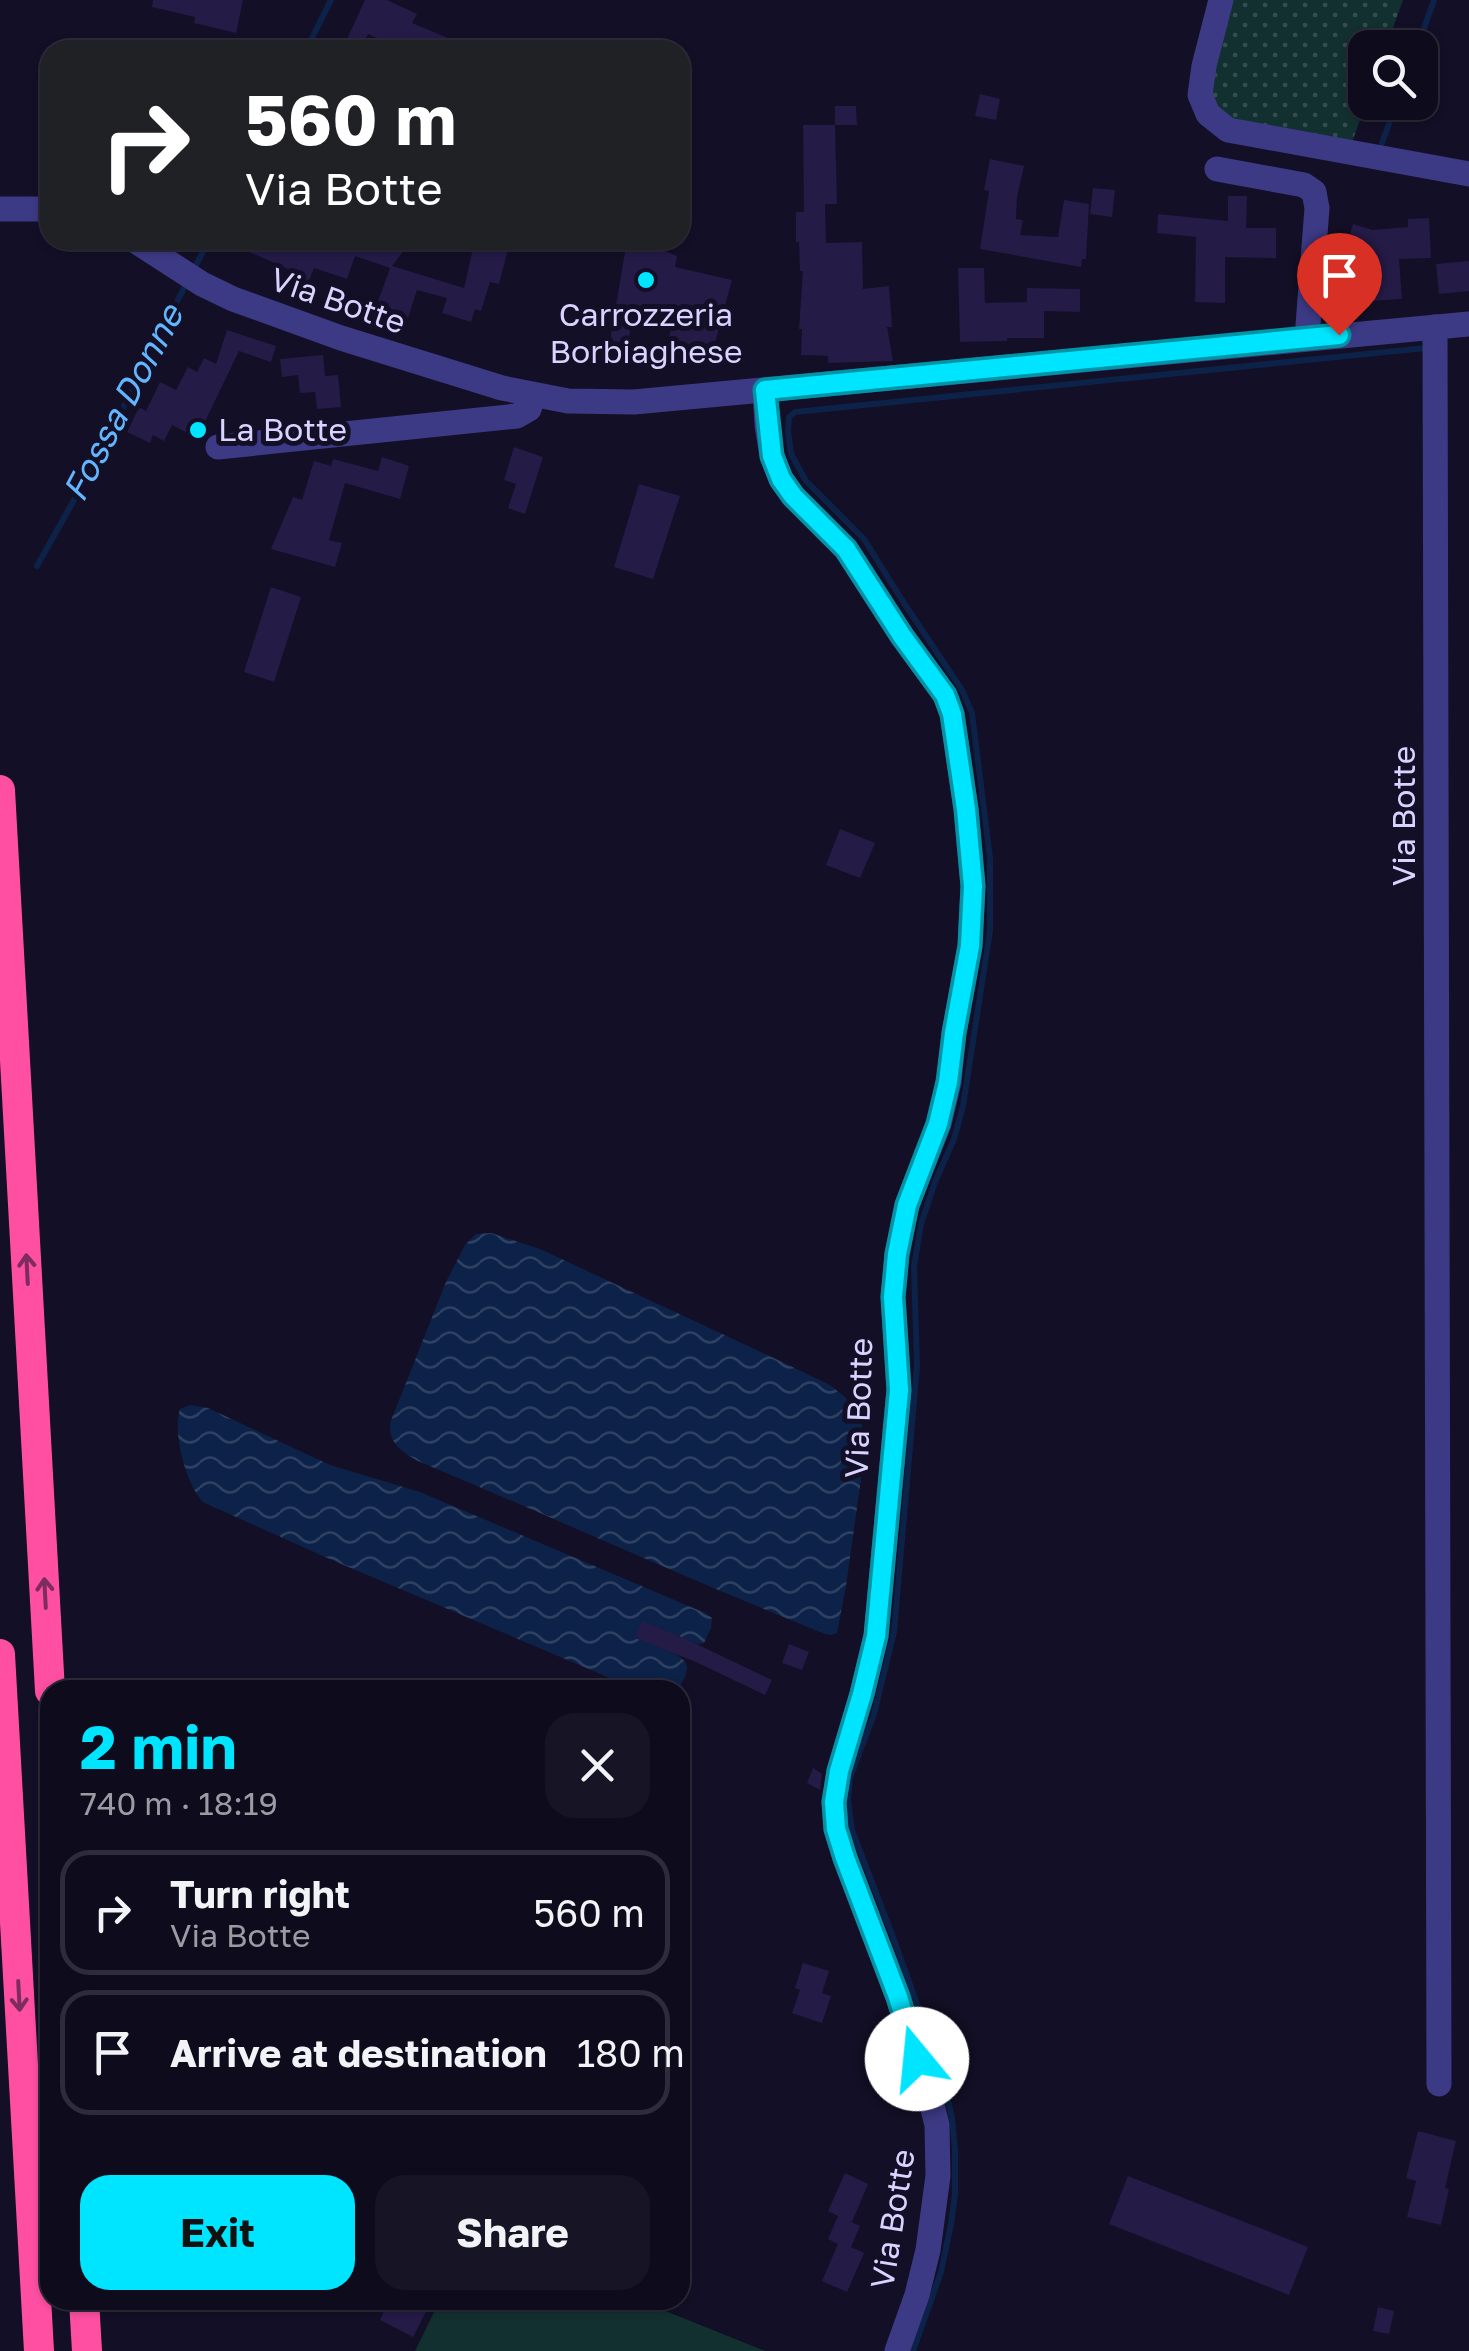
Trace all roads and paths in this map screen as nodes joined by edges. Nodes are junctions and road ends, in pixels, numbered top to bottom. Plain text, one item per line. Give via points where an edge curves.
1 (1221, 0) edge
2 (1216, 169) dead end
3 (1469, 174) edge
4 (40, 208) edge
5 (0, 209) edge
6 (149, 250) edge
7 (1469, 324) edge
8 (1435, 327) junction
9 (1307, 338) junction
10 (765, 390) junction
11 (533, 396) junction
12 (218, 447) dead end
13 (0, 790) edge
14 (0, 1654) edge
15 (49, 1680) edge
16 (1439, 2084) dead end
17 (85, 2310) edge
18 (39, 2351) edge
19 (87, 2351) edge
20 (898, 2351) edge

1 - 3 street via 1200,95 1208,114 1228,130
2 - 9 street via 1314,192
4 - 5 street
6 - 11 street, Via Botte via 249,305
7 - 8 street, Via Botte
8 - 9 street, Via Botte
8 - 16 street, Via Botte
9 - 10 street, Via Botte
10 - 11 street, Via Botte via 601,402
10 - 20 street, Via Botte via 781,479 846,549 945,695 973,886 948,1082 897,1254 899,1390 876,1636 834,1802 845,1858 937,2125 928,2250
11 - 12 street via 517,416
15 -> 13 highway
14 -> 18 highway
17 - 19 highway

